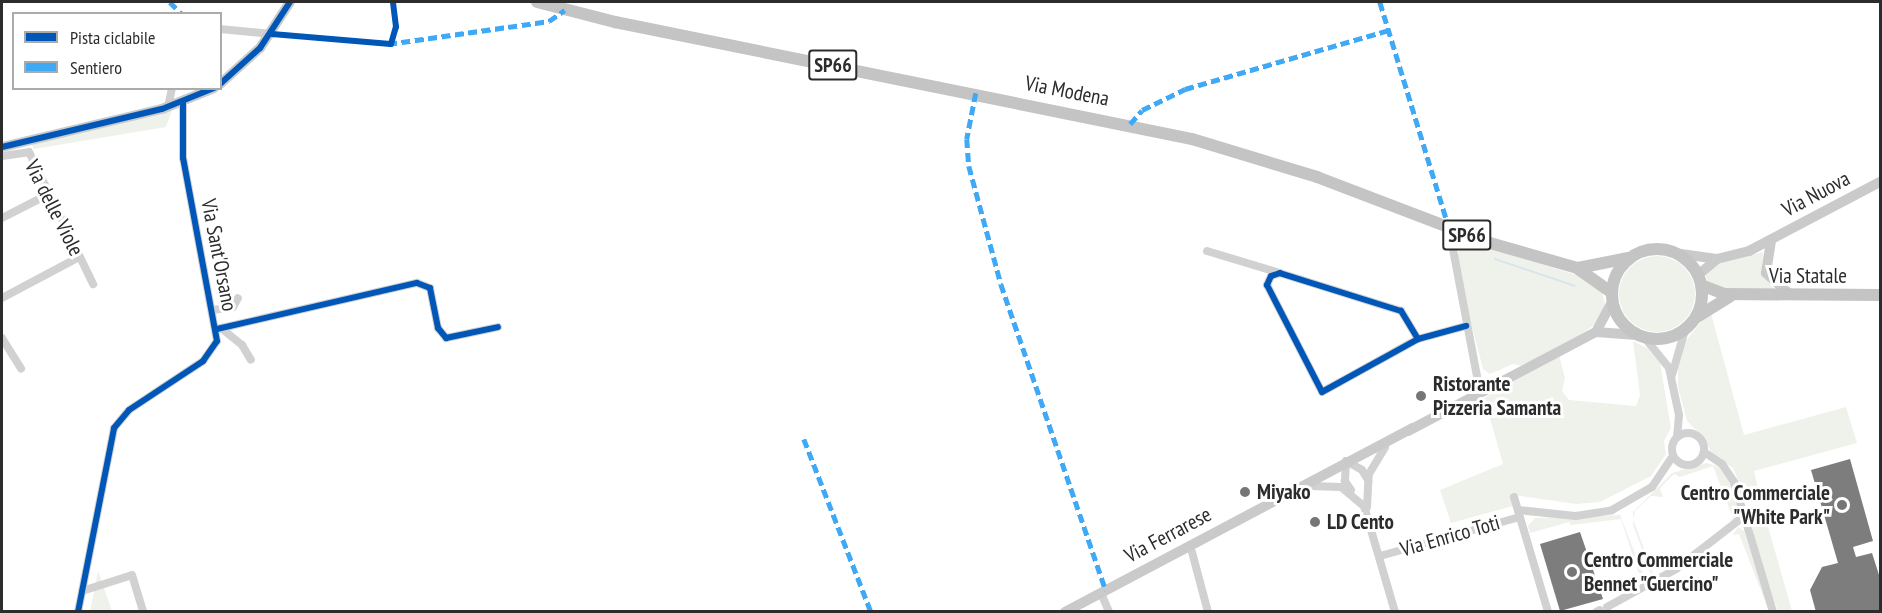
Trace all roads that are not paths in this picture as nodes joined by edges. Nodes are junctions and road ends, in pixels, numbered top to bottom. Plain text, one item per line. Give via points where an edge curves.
1 (290, 2) edge
2 (537, 2) edge
3 (222, 29) edge
4 (272, 34) junction
5 (222, 82) edge
6 (172, 90) edge
7 (210, 90) edge
8 (183, 103) junction
9 (168, 107) junction
10 (2, 147) edge
11 (2, 156) edge
12 (1881, 182) edge
13 (49, 194) junction
14 (2, 218) edge
15 (1449, 228) junction
16 (1771, 241) junction
17 (1207, 251) dead end
18 (1674, 253) junction
19 (1632, 256) junction
20 (80, 257) junction
21 (1717, 259) junction
22 (1577, 268) junction
23 (1280, 273) junction
24 (1700, 280) junction
25 (93, 284) dead end
26 (1735, 295) junction
27 (1791, 295) junction
28 (1881, 295) edge
29 (1612, 297) junction
30 (2, 298) edge
31 (238, 298) dead end
32 (213, 310) junction
33 (1694, 320) junction
34 (1466, 326) junction
35 (498, 327) dead end
36 (219, 329) junction
37 (1685, 330) junction
38 (1596, 332) junction
39 (1640, 336) junction
40 (2, 338) edge
41 (1418, 339) junction
42 (251, 360) dead end
43 (21, 368) dead end
44 (1672, 376) junction
45 (1486, 388) junction
46 (1679, 415) junction
47 (1413, 428) junction
48 (1693, 434) junction
49 (1677, 437) junction
50 (1385, 447) junction
51 (1704, 452) junction
52 (1673, 456) junction
53 (1699, 461) junction
54 (1717, 461) junction
55 (1349, 465) junction
56 (1685, 465) junction
57 (1663, 475) junction
58 (1368, 480) junction
59 (1311, 486) junction
60 (1289, 492) junction
61 (1353, 493) junction
62 (1514, 496) dead end
63 (1535, 512) junction
64 (1520, 516) junction
65 (1369, 517) junction
66 (1743, 517) junction
67 (1191, 550) junction
68 (1380, 556) junction
69 (84, 590) junction
70 (1101, 593) junction
71 (1601, 610) edge
72 (78, 612) edge
73 (143, 612) edge
74 (1065, 612) edge
75 (1109, 612) edge
76 (1208, 612) edge
77 (1395, 612) edge
78 (1548, 612) edge
79 (1773, 612) edge

1 - 4 main road
2 - 15 main road, Via Modena / SP66 via 615,22 1139,126 1308,174
3 - 4 street
4 - 5 main road
6 - 9 street
7 - 8 main road
8 - 9 main road
8 - 32 street, Via Sant'Orsano via 183,158
9 - 10 main road
11 - 13 street, Via delle Viole via 29,152
12 - 16 main road, Via Nuova
13 - 14 street
13 - 20 street, Via delle Viole
15 - 22 main road, Via Modena / SP66
15 - 34 street
16 - 21 main road, Via Nuova
16 - 27 main road, Via Nuova via 1766,273 1773,285
17 - 23 street
18 - 19 main road, Via Modena / SP66 via 1655,249
18 - 21 main road, Via Nuova
18 - 24 main road
19 - 22 main road, Via Modena / SP66
19 - 29 main road via 1618,270
20 - 25 street, Via delle Viole
20 - 30 street
21 - 24 main road, Via Nuova
22 - 29 main road, Via Modena / SP66
23 - 41 street via 1401,310
23 - 41 street via 1271,276 1271,296 1322,392
24 - 26 main road, Via Statale
24 - 33 main road
26 - 27 main road, Via Statale
26 - 33 main road, Via Statale via 1716,301
27 - 28 main road, Via Statale
29 - 38 main road
29 - 39 main road, Via Modena / SP66 via 1620,321
31 - 32 street via 233,307
32 - 36 street, Via Sant'Orsano
33 - 37 main road
34 - 41 street
34 - 45 street via 1478,381
35 - 36 street via 446,338 438,328 430,288 417,283
36 - 42 street
36 - 69 street, Via Sant'Orsano via 216,344 206,359 129,410 116,425
37 - 39 main road via 1662,339
37 - 44 street
38 - 39 main road
38 - 45 main road, Via Ferrarese
39 - 44 street via 1662,356
40 - 43 street
44 - 46 street
45 - 47 main road, Via Ferrarese
46 - 48 street
46 - 49 street
47 - 50 main road, Via Ferrarese
47 - 55 main road, Via Ferrarese
48 - 49 street
48 - 51 street via 1700,439
49 - 52 street
50 - 55 main road, Via Ferrarese
50 - 58 street
51 - 53 street
51 - 54 street
52 - 56 street
52 - 57 street
53 - 54 street
53 - 56 street
54 - 66 street via 1734,482
55 - 58 street
55 - 59 main road, Via Ferrarese
55 - 60 main road, Via Ferrarese
55 - 61 street
56 - 57 street
57 - 63 street via 1639,497 1605,512
58 - 65 street
59 - 60 main road, Via Ferrarese
59 - 61 street via 1336,485
60 - 67 main road, Via Ferrarese
61 - 65 street
62 - 64 street
63 - 64 street
63 - 64 street
64 - 68 street, Via Enrico Toti
64 - 78 street
65 - 68 street
66 - 71 street via 1688,561
66 - 79 street
67 - 70 main road, Via Ferrarese
67 - 76 street
68 - 77 street
69 - 72 street, Via Sant'Orsano
69 - 73 street via 132,575
70 - 74 main road, Via Ferrarese
70 - 75 street

